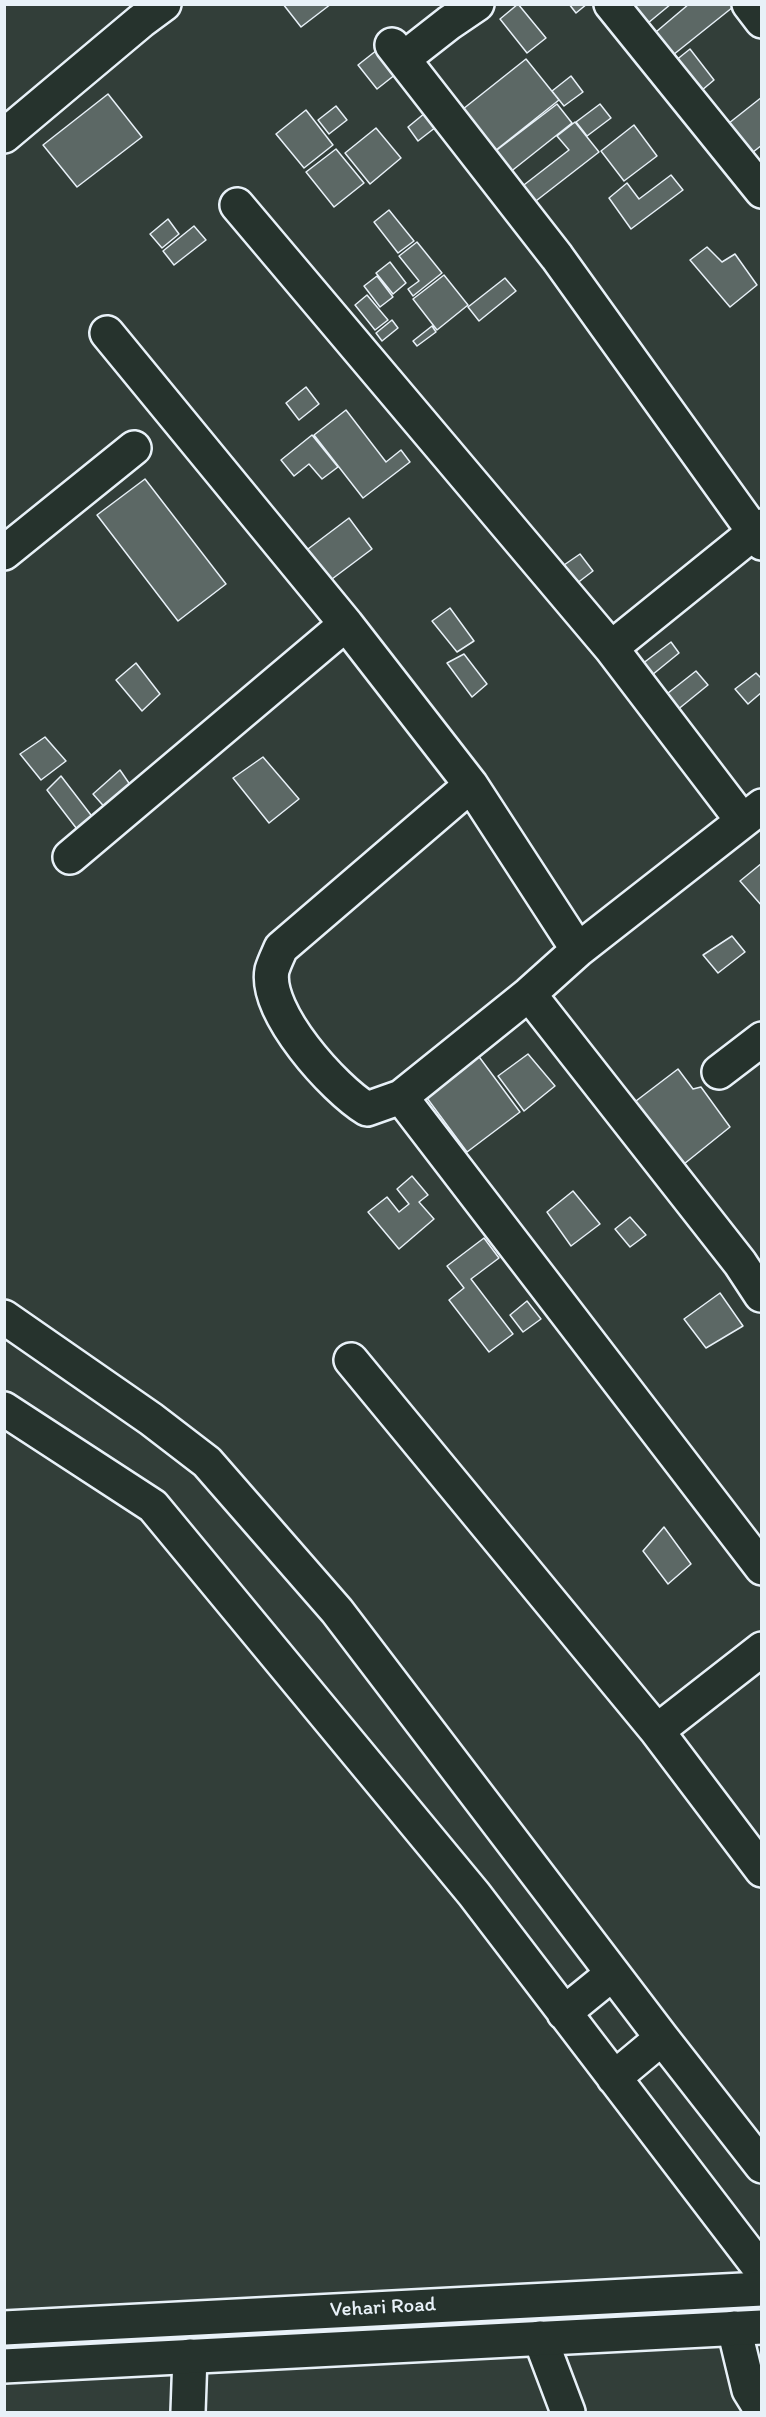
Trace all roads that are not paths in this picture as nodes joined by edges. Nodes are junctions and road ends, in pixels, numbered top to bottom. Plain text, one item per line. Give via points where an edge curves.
1 (477, 4) edge
2 (611, 4) edge
3 (748, 4) edge
4 (144, 10) edge
5 (441, 14) edge
6 (762, 21) edge
7 (4, 136) edge
8 (762, 191) edge
9 (237, 205) dead end
10 (107, 333) dead end
11 (134, 448) dead end
12 (759, 533) edge
13 (4, 554) edge
14 (346, 624) junction
15 (611, 648) junction
16 (471, 785) junction
17 (752, 813) edge
18 (70, 856) dead end
19 (578, 950) junction
20 (529, 994) junction
21 (762, 1040) edge
22 (719, 1072) dead end
23 (401, 1097) junction
24 (751, 1255) edge
25 (761, 1295) edge
26 (4, 1317) edge
27 (351, 1360) dead end
28 (4, 1409) edge
29 (762, 1568) edge
30 (762, 1649) edge
31 (657, 1731) junction
32 (762, 1870) edge
33 (612, 1974) junction
34 (564, 2013) junction
35 (662, 2038) junction
36 (614, 2078) junction
37 (762, 2166) edge
38 (762, 2271) edge
39 (762, 2289) edge
40 (4, 2328) edge
41 (748, 2328) edge
42 (540, 2338) junction
43 (190, 2356) junction
44 (4, 2366) edge
45 (758, 2396) edge
46 (188, 2412) edge
47 (568, 2412) edge

1 - 5 street
2 - 8 street
3 - 6 street
4 - 7 street
5 - 12 street via 398,52 556,257
9 - 15 street
10 - 14 street
11 - 13 street
12 - 15 street
14 - 16 street
14 - 18 street
15 - 17 street
16 - 19 street
16 - 23 street via 281,948 272,971 275,996 285,1021 350,1099 367,1109
17 - 19 street
19 - 20 street
20 - 23 street
20 - 24 street
21 - 22 street
23 - 29 street
24 - 25 street
26 - 33 street via 207,1462 337,1611
27 - 31 street
28 - 34 street via 153,1506 474,1894
30 - 31 street
31 - 32 street
33 - 34 street
33 - 35 street
34 - 36 street
35 - 36 street
35 - 37 street
36 - 38 street
39 - 40 street, Vehari Road
41 - 42 street, Vehari Road
41 - 45 street
42 - 43 street, Vehari Road
42 - 47 street
43 - 44 street, Vehari Road
43 - 46 street

